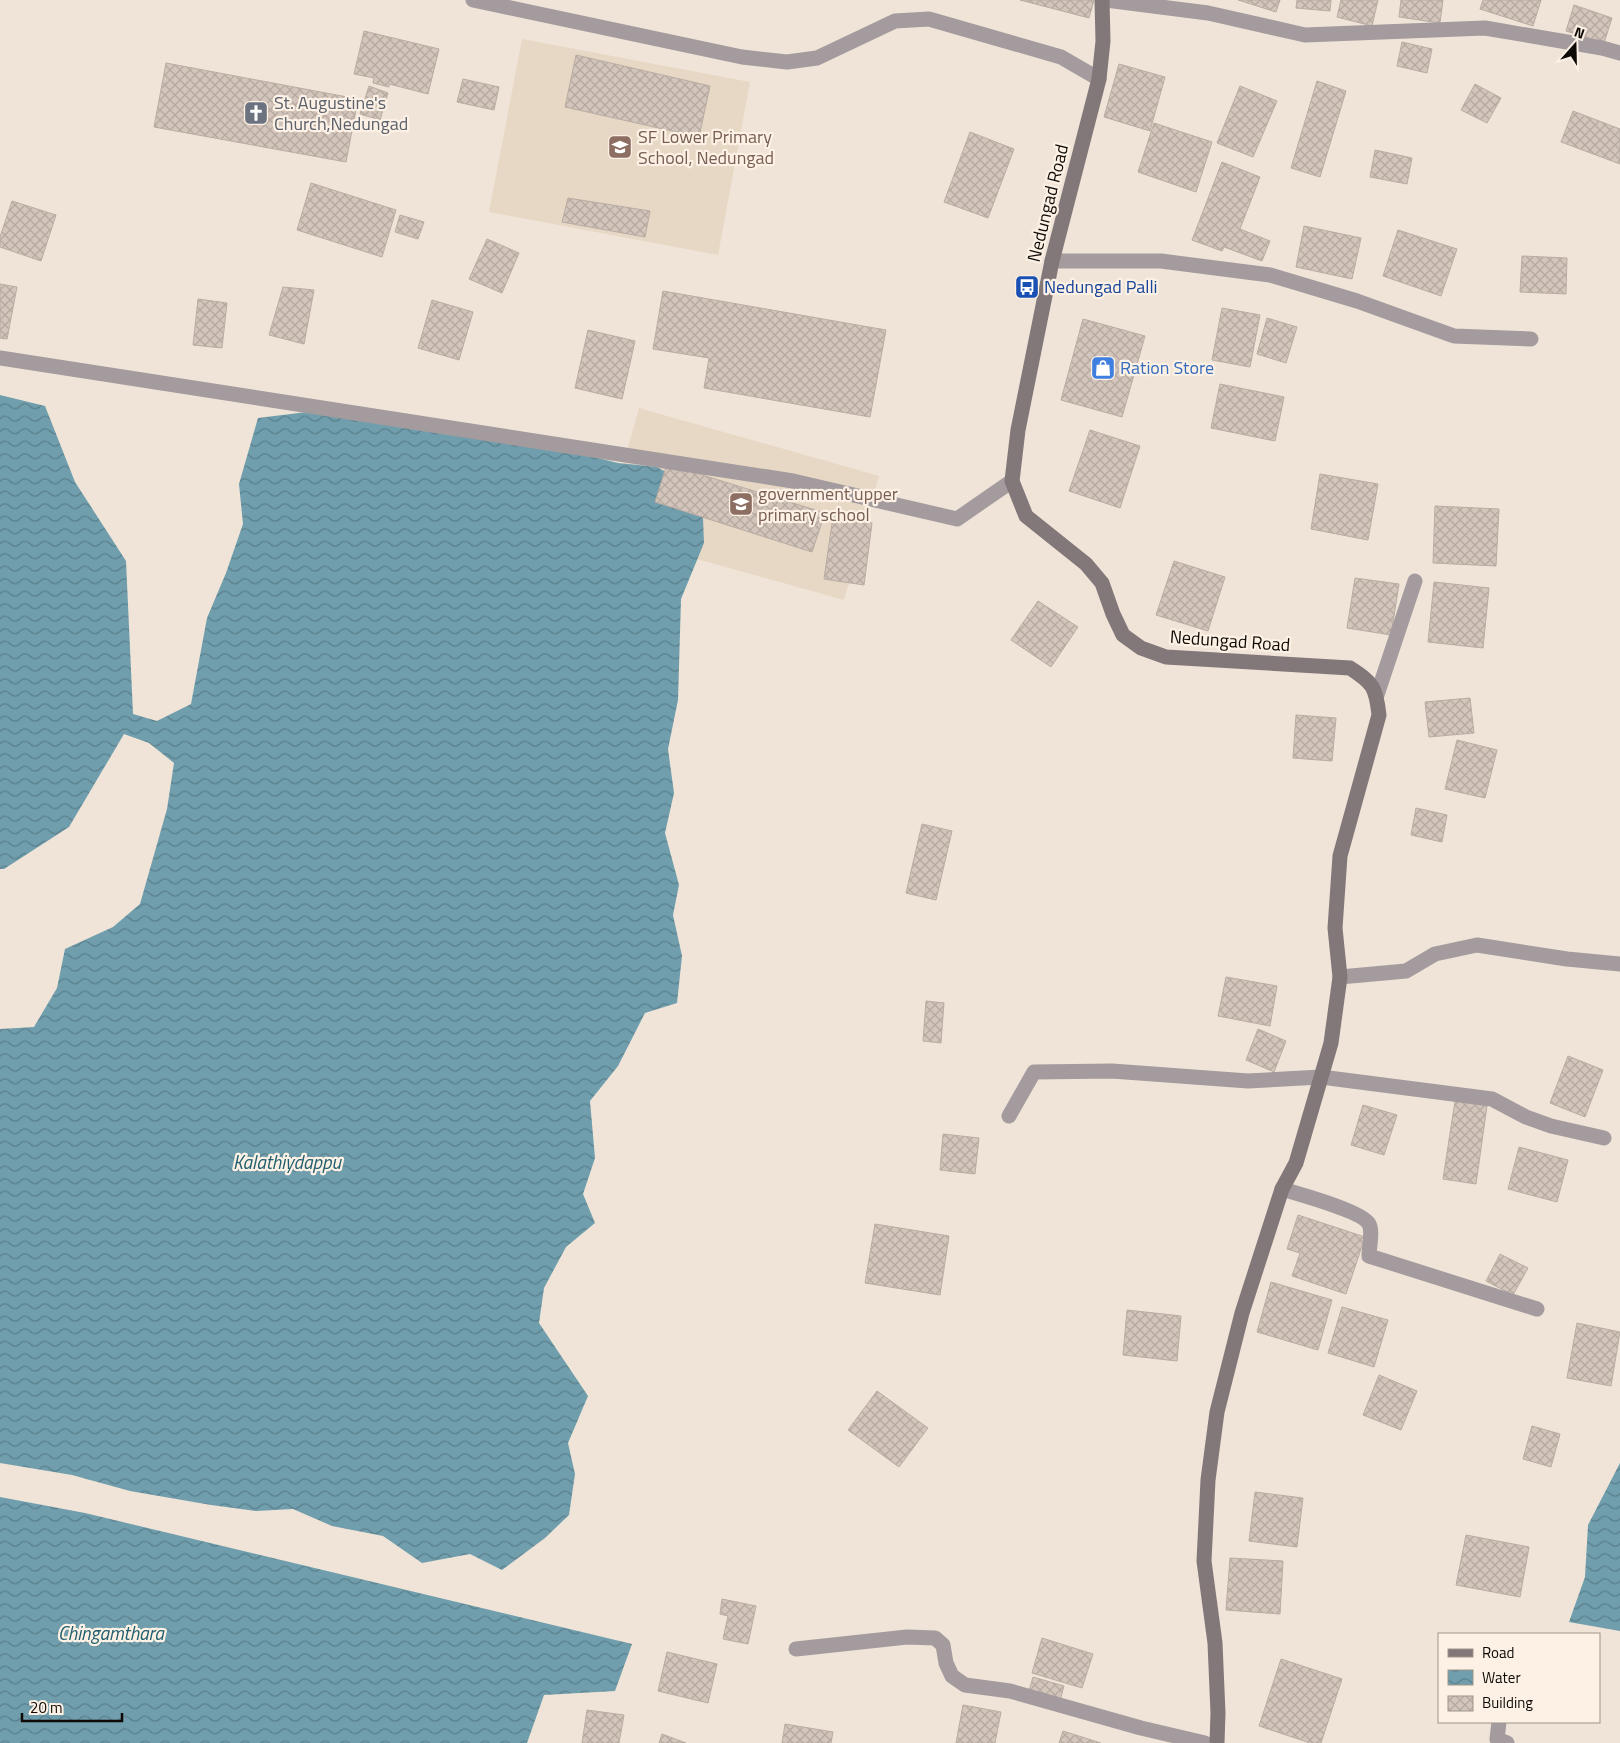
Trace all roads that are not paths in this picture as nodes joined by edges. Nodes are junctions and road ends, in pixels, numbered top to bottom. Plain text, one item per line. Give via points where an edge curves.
1 (473, 0) edge
2 (1102, 0) edge
3 (1106, 0) edge
4 (1620, 53) edge
5 (1100, 79) junction
6 (1052, 260) junction
7 (1531, 340) dead end
8 (0, 358) edge
9 (1012, 480) junction
10 (1415, 581) dead end
11 (1377, 695) junction
12 (1620, 964) edge
13 (1340, 977) junction
14 (1321, 1077) junction
15 (1009, 1116) dead end
16 (1604, 1138) dead end
17 (1282, 1189) junction
18 (1537, 1309) dead end
19 (796, 1649) dead end
20 (1499, 1723) edge
21 (1205, 1743) edge
22 (1217, 1743) edge
23 (1507, 1743) edge

1 - 5 street via 742,56 787,62 817,58 895,21 928,19 1061,57
2 - 5 main road, Nedungad Road
3 - 4 street via 1208,13 1305,35 1485,28
5 - 6 main road, Nedungad Road
6 - 7 street via 1161,262 1270,275 1357,301 1454,336
6 - 9 main road, Nedungad Road via 1018,430
8 - 9 street via 793,481 957,520
9 - 11 main road, Nedungad Road via 1026,516 1086,564 1102,583 1123,635 1141,648 1166,656 1350,668 1368,680
10 - 11 street
11 - 13 main road via 1379,715 1340,856 1335,928
12 - 13 street via 1477,945 1435,954 1406,971
13 - 14 main road via 1331,1043
14 - 15 street via 1248,1080 1112,1072 1034,1072
14 - 16 street via 1492,1099 1551,1126
14 - 17 main road via 1296,1164
17 - 18 street via 1366,1220 1370,1226 1369,1256
17 - 22 main road via 1242,1313 1217,1412 1208,1480 1204,1561 1215,1643
19 - 21 street via 907,1637 935,1638 944,1644 946,1663 952,1676 965,1685 1010,1691
20 - 23 street via 1497,1739

